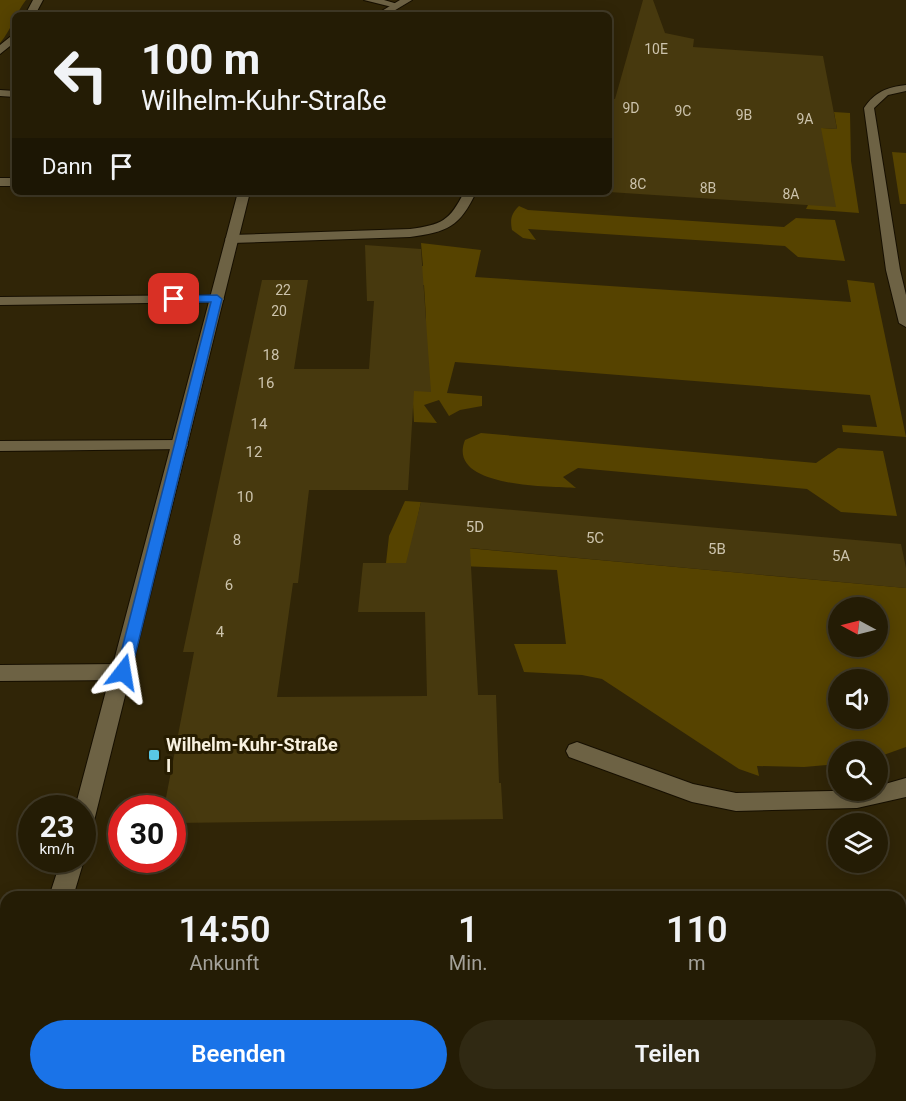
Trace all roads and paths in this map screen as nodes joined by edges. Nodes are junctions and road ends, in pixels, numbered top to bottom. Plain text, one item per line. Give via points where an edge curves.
1 (369, 0) edge
2 (407, 0) edge
3 (396, 5) junction
4 (385, 12) edge
5 (12, 39) edge
6 (0, 51) edge
7 (906, 88) edge
8 (243, 195) edge
9 (468, 195) edge
10 (231, 239) junction
11 (217, 299) junction
12 (0, 301) edge
13 (906, 323) edge
14 (180, 445) junction
15 (0, 447) edge
16 (123, 672) junction
17 (0, 673) edge
18 (577, 751) dead end
19 (906, 788) edge
20 (90, 795) edge
21 (68, 873) edge
22 (63, 891) edge

1 - 3 street
2 - 3 street
3 - 4 street
5 - 6 street
7 - 13 street via 875,97 869,108 893,270
8 - 10 street
9 - 10 street via 456,219 435,229
10 - 11 street
11 - 12 street
11 - 14 street
14 - 15 street
14 - 16 street
16 - 17 street
16 - 20 street
18 - 19 street via 692,793 736,802 857,799
21 - 22 street

